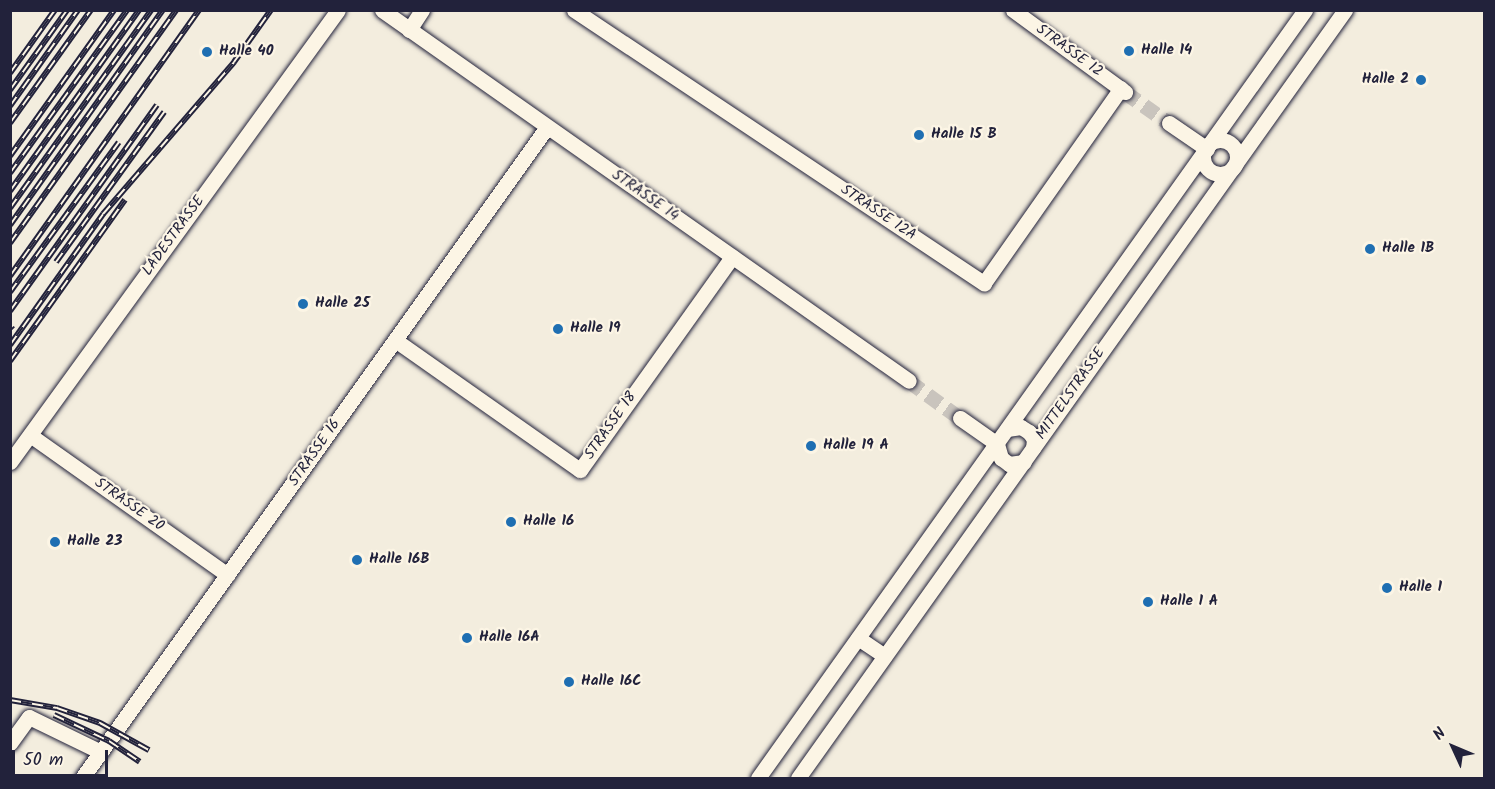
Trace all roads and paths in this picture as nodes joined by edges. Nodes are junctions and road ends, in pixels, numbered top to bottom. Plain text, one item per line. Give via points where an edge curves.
1 (338, 10) edge
2 (382, 10) edge
3 (422, 10) edge
4 (574, 10) edge
5 (1013, 10) edge
6 (1305, 10) edge
7 (1345, 10) edge
8 (409, 30) junction
9 (1123, 90) joint
10 (1169, 123) tunnel mouth
11 (547, 127) junction
12 (1206, 149) junction
13 (1233, 168) junction
14 (732, 257) junction
15 (395, 340) junction
16 (909, 381) tunnel mouth
17 (960, 417) tunnel mouth
18 (1007, 429) junction
19 (30, 435) junction
20 (997, 444) junction
21 (1033, 448) junction
22 (10, 462) edge
23 (1024, 462) junction
24 (228, 575) junction
25 (858, 638) junction
26 (885, 656) junction
27 (10, 742) edge
28 (101, 752) junction
29 (762, 777) edge
30 (82, 778) edge
31 (798, 778) edge

1 - 19 street, LADESTRASSE
2 - 8 street, STRASSE 14
3 - 8 street
4 - 9 street, STRASSE 12A via 984,283
5 - 9 street, STRASSE 12
6 - 12 street, MITTELSTRASSE
7 - 13 street, MITTELSTRASSE
8 - 11 street, STRASSE 14
10 - 12 street
11 - 14 street, STRASSE 14
11 - 15 street, STRASSE 16
12 - 13 street via 1204,161 1209,170 1222,174
12 - 13 street via 1217,140 1230,143 1238,156
12 - 18 street, MITTELSTRASSE
13 - 21 street, MITTELSTRASSE
14 - 15 street, STRASSE 18 via 580,470
14 - 16 street, STRASSE 14
15 - 24 street, STRASSE 16
17 - 20 street
18 - 20 street, MITTELSTRASSE
18 - 21 street via 1029,432 1034,438
19 - 22 street, LADESTRASSE
19 - 24 street, STRASSE 20
20 - 23 street via 1001,458 1009,464
20 - 25 street, MITTELSTRASSE
21 - 23 street, MITTELSTRASSE
23 - 26 street, MITTELSTRASSE
24 - 28 street, STRASSE 16
25 - 26 street
25 - 29 street, MITTELSTRASSE
26 - 31 street, MITTELSTRASSE
27 - 28 street via 29,717
28 - 30 street, STRASSE 16

